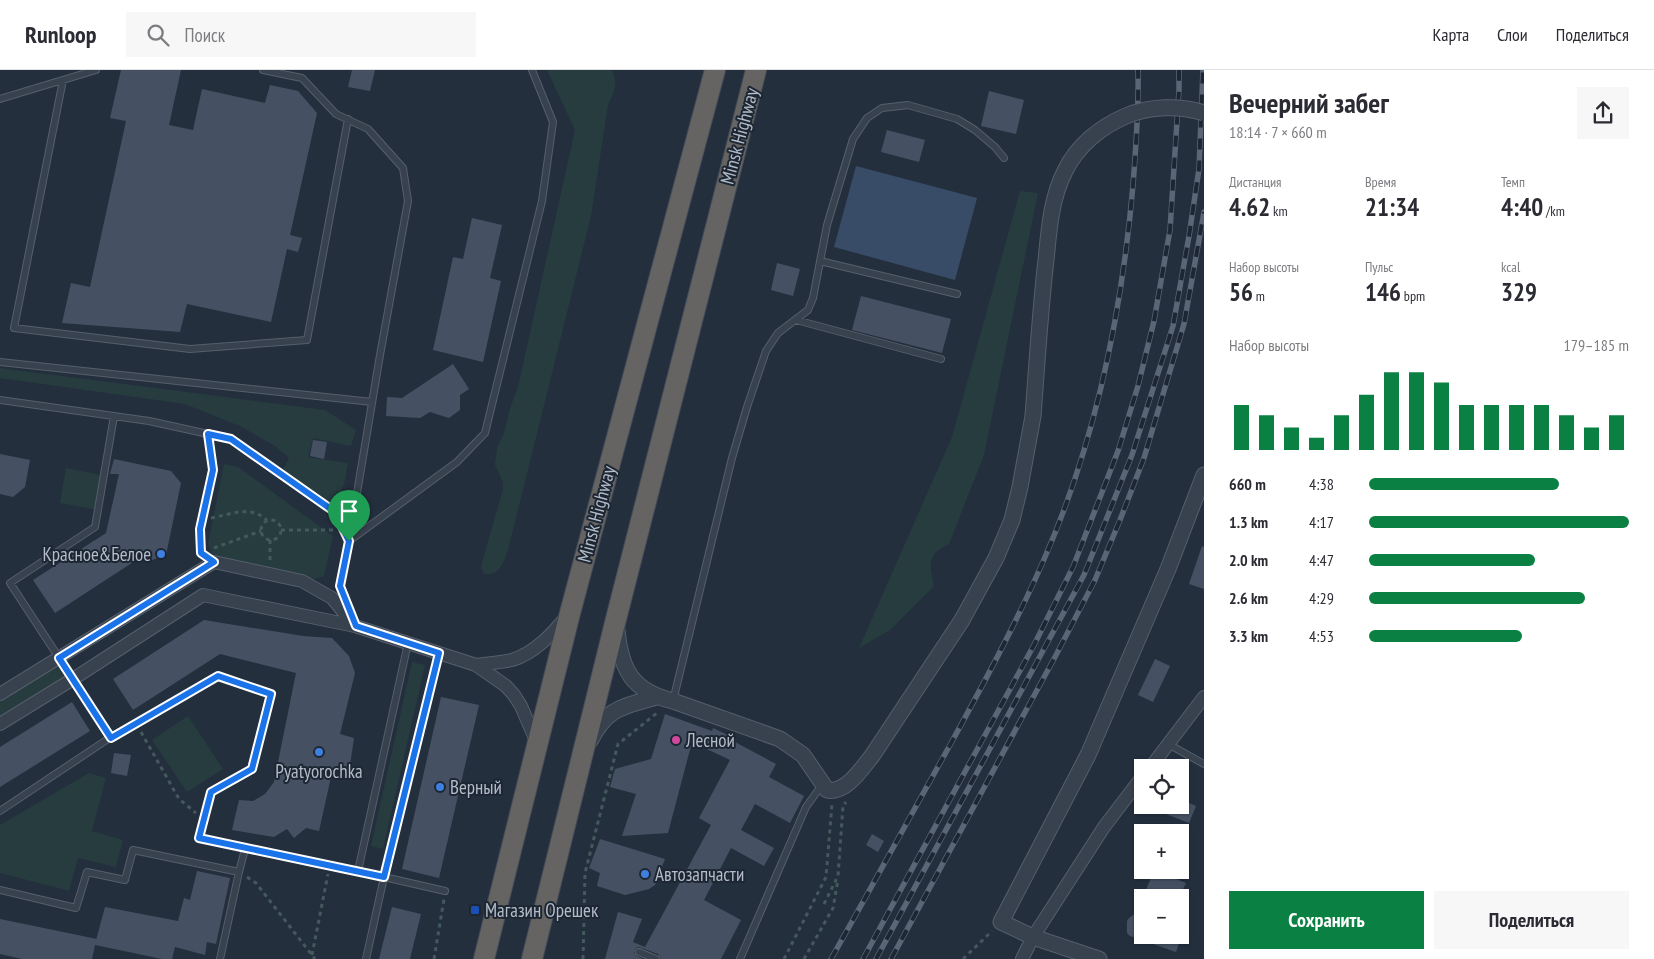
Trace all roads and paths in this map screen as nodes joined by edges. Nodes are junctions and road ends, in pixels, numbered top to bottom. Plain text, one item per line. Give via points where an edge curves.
1 (96, 70) edge
2 (263, 70) edge
3 (532, 70) edge
4 (711, 70) edge
5 (715, 70) edge
6 (756, 70) edge
7 (765, 70) edge
8 (63, 80) junction
9 (0, 98) edge
10 (707, 104) junction
11 (1204, 113) edge
12 (348, 119) junction
13 (743, 122) junction
14 (1004, 158) dead end
15 (820, 261) junction
16 (957, 294) dead end
17 (796, 320) junction
18 (942, 359) dead end
19 (0, 362) edge
20 (0, 400) edge
21 (372, 402) junction
22 (114, 416) junction
23 (208, 434) junction
24 (1204, 475) edge
25 (202, 519) junction
26 (267, 520) junction
27 (281, 530) junction
28 (343, 530) junction
29 (261, 531) junction
30 (270, 540) junction
31 (349, 541) junction
32 (201, 553) junction
33 (214, 562) junction
34 (270, 574) junction
35 (570, 613) junction
36 (616, 619) junction
37 (356, 626) junction
38 (408, 643) junction
39 (439, 653) junction
40 (59, 658) junction
41 (476, 665) junction
42 (73, 679) junction
43 (0, 694) edge
44 (656, 697) junction
45 (1204, 697) edge
46 (674, 701) junction
47 (0, 724) edge
48 (142, 735) dead end
49 (111, 738) junction
50 (537, 743) junction
51 (1168, 744) junction
52 (583, 756) junction
53 (1157, 759) edge
54 (1204, 764) edge
55 (855, 777) junction
56 (1134, 787) edge
57 (828, 788) junction
58 (191, 808) dead end
59 (0, 811) edge
60 (245, 849) junction
61 (330, 866) junction
62 (358, 871) junction
63 (239, 872) junction
64 (838, 876) junction
65 (384, 877) junction
66 (0, 890) edge
67 (445, 891) joint
68 (824, 904) dead end
69 (1001, 922) junction
70 (1033, 937) junction
71 (639, 952) dead end
72 (312, 955) junction
73 (220, 959) edge
74 (315, 959) edge
75 (366, 959) edge
76 (434, 959) edge
77 (484, 959) edge
78 (532, 959) edge
79 (583, 959) edge
80 (656, 959) edge
81 (740, 959) edge
82 (784, 959) edge
83 (804, 959) edge
84 (963, 959) edge
85 (1022, 959) edge
86 (1099, 959) edge

1 - 8 lane
2 - 12 lane via 302,78 336,114
3 - 31 lane via 553,122 542,201 485,433 457,462
4 - 10 street
5 - 10 highway, Minsk Highway
6 - 13 highway, Minsk Highway
7 - 13 street
8 - 9 lane
8 - 12 lane via 14,328 190,349 307,340
10 - 35 highway, Minsk Highway
11 - 55 street, bridge via 1165,108 1131,114 1086,141 1065,169 1051,219 1033,416 1014,512 996,558 962,620
12 - 21 lane via 368,128 403,168 408,201
13 - 36 highway, Minsk Highway
14 - 15 lane via 975,130 957,119 908,105 882,108 867,118 853,139 827,225
15 - 16 lane
15 - 17 lane via 813,298 808,310
17 - 18 lane
17 - 46 lane via 778,333 766,351 747,407
19 - 21 lane
20 - 22 lane
21 - 31 lane
22 - 23 lane
22 - 40 lane via 96,527 10,583
23 - 25 lane via 213,470
23 - 28 lane via 231,439 300,486 335,512
24 - 69 street via 1168,570 1088,755
25 - 26 path via 249,510
25 - 32 lane
26 - 27 path via 276,522
26 - 29 path
27 - 28 path
27 - 30 path via 276,538
28 - 31 lane
29 - 30 path
29 - 32 path
30 - 34 path
31 - 37 lane via 340,586
32 - 33 lane
33 - 34 street
33 - 40 street
34 - 37 street via 302,581 332,598
35 - 41 street via 547,639 529,652 512,660
35 - 50 highway, Minsk Highway
36 - 44 street via 619,650 626,671
36 - 52 highway, Minsk Highway
37 - 38 street
37 - 42 street via 203,595
38 - 39 street
38 - 62 lane
39 - 41 street
39 - 65 lane
40 - 42 lane
40 - 43 street
41 - 50 street via 514,695
42 - 47 street
42 - 49 lane
44 - 46 street
44 - 52 street via 611,713 596,730
45 - 51 street
46 - 57 street via 780,739 803,755
46 - 79 path via 618,744 585,872
48 - 58 path via 179,799
49 - 59 lane
49 - 60 lane via 218,676 271,694 252,769 211,792 199,838
50 - 77 highway, Minsk Highway
51 - 53 street
51 - 54 lane
52 - 78 highway, Minsk Highway
55 - 57 street via 838,789
55 - 64 path via 859,784 843,806
56 - 70 street via 1104,826
57 - 81 lane via 806,807
57 - 82 path via 826,877
60 - 61 lane
60 - 63 lane
61 - 62 lane
61 - 72 path
62 - 65 lane
63 - 66 lane via 132,850 125,880 86,872 76,908
63 - 72 path via 256,883
63 - 73 lane
64 - 68 path
64 - 83 path via 834,908
65 - 67 lane
65 - 75 lane
67 - 76 path
69 - 70 street
69 - 84 path
70 - 85 street
70 - 86 street
71 - 80 lane
72 - 74 path

